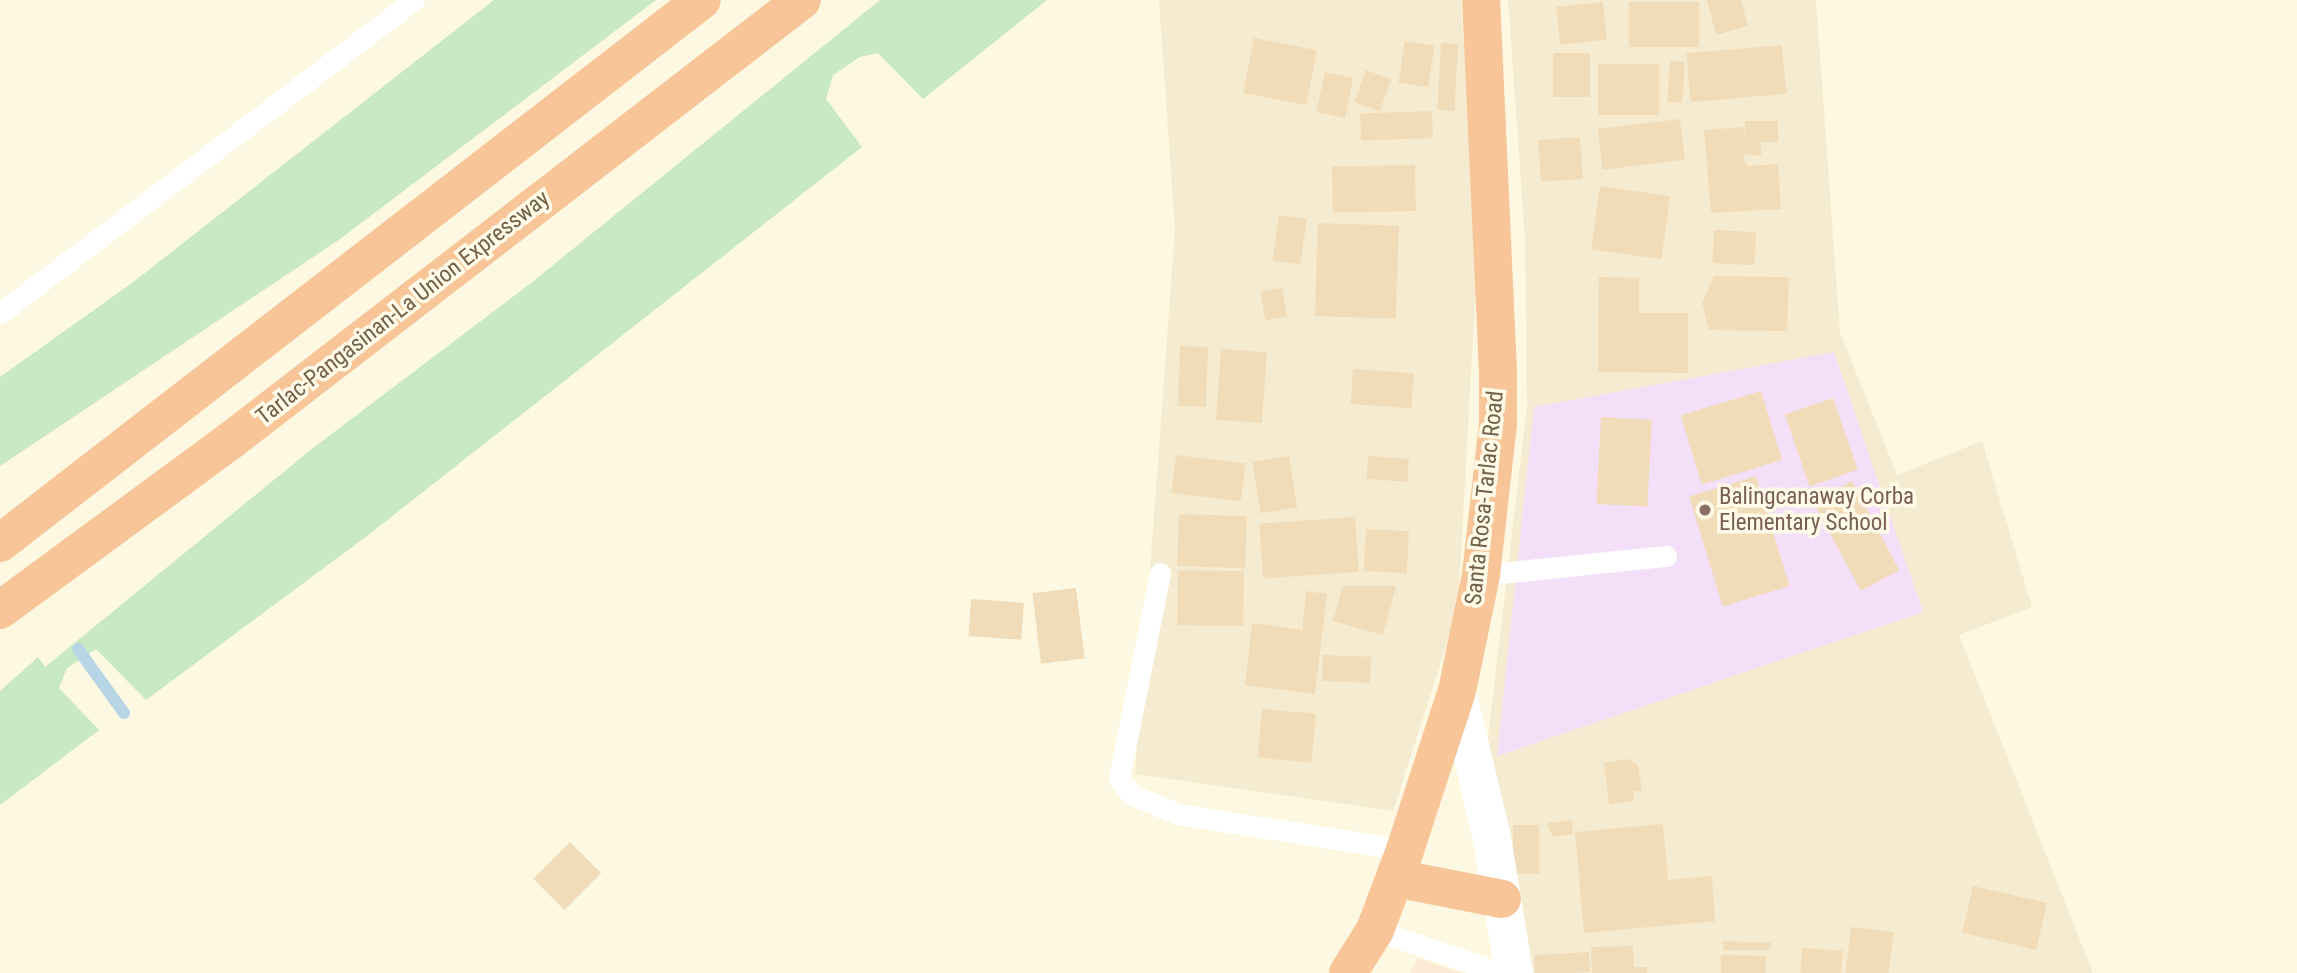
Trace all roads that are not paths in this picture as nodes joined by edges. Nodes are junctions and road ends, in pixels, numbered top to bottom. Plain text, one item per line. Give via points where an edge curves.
1 (414, 0) edge
2 (702, 0) edge
3 (802, 0) edge
4 (1481, 0) edge
5 (0, 313) edge
6 (0, 543) edge
7 (1666, 556) dead end
8 (1160, 573) dead end
9 (1481, 575) junction
10 (0, 610) edge
11 (1457, 691) junction
12 (1400, 864) junction
13 (1502, 899) junction
14 (1375, 930) junction
15 (1348, 973) edge
16 (1501, 973) edge
17 (1514, 973) edge

1 - 5 lane
2 - 6 highway
3 - 10 highway, Tarlac-Pangasinan-La Union Expressway via 230,441
4 - 9 highway, Santa Rosa-Tarlac Road via 1498,319 1498,424
7 - 9 lane
8 - 12 lane via 1119,779 1132,796 1178,814
9 - 11 highway, Santa Rosa-Tarlac Road
11 - 12 highway, Santa Rosa-Tarlac Road
11 - 13 street
12 - 13 highway
12 - 14 highway, Santa Rosa-Tarlac Road
13 - 17 street
14 - 15 highway, Santa Rosa-Tarlac Road
14 - 16 lane

